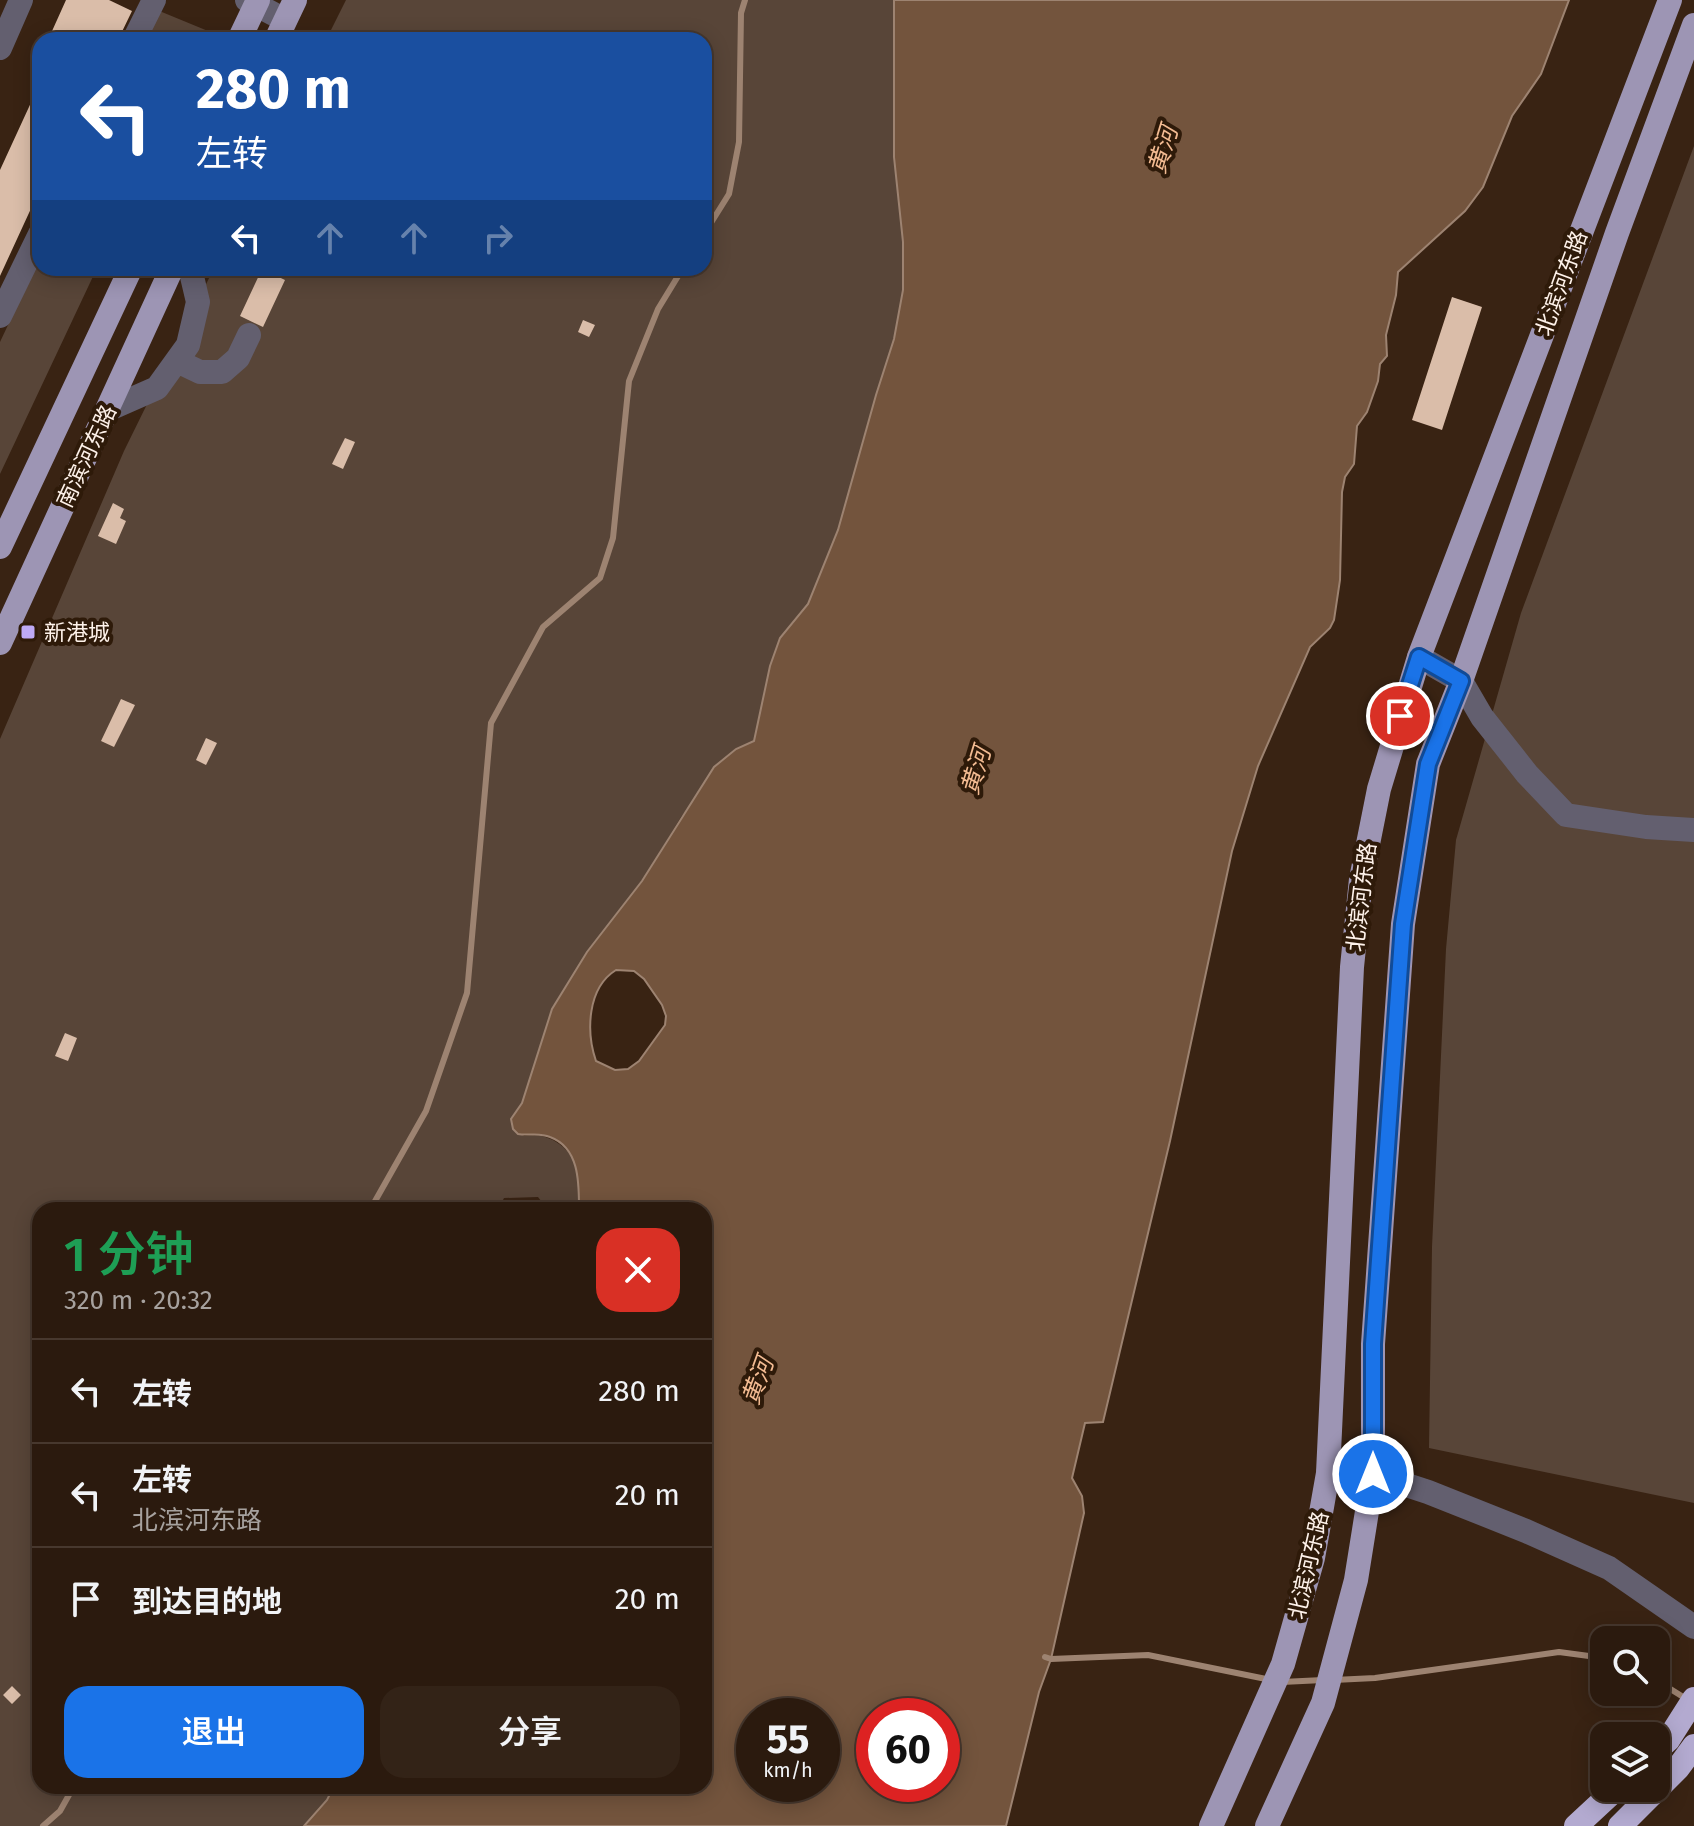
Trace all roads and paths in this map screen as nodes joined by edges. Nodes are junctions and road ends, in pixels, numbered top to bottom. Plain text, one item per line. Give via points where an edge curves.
1 (21, 0) edge
2 (154, 0) edge
3 (1670, 0) edge
4 (253, 1) edge
5 (285, 20) edge
6 (1694, 25) edge
7 (138, 32) edge
8 (242, 32) edge
9 (0, 48) edge
10 (32, 250) edge
11 (127, 276) edge
12 (168, 276) edge
13 (192, 276) edge
14 (0, 316) edge
15 (249, 335) dead end
16 (177, 361) junction
17 (107, 410) junction
18 (1, 543) edge
19 (0, 643) edge
20 (1419, 657) junction
21 (1461, 681) junction
22 (1694, 830) edge
23 (1328, 1473) junction
24 (1373, 1474) junction
25 (1694, 1627) edge
26 (1694, 1699) edge
27 (1670, 1737) edge
28 (1694, 1746) edge
29 (1602, 1802) edge
30 (1211, 1826) edge
31 (1267, 1826) edge
32 (1576, 1826) edge
33 (1620, 1826) edge

1 - 9 street
2 - 7 street
3 - 20 main road, 北滨河东路
4 - 5 street
4 - 8 main road
6 - 21 main road, 北滨河东路
10 - 14 street
11 - 18 main road, 南滨河东路
12 - 17 main road, 南滨河东路
13 - 16 street via 198,302 188,345
15 - 16 street via 238,358 222,372 200,372
16 - 17 street via 157,388
17 - 19 main road, 南滨河东路
20 - 21 street
20 - 23 main road, 北滨河东路 via 1379,789 1356,923
21 - 22 street via 1482,717 1566,815
21 - 24 main road, 北滨河东路 via 1428,764 1403,924 1373,1344
23 - 24 street
23 - 30 main road, 北滨河东路 via 1313,1558 1283,1664
24 - 25 street via 1609,1568
24 - 31 main road, 北滨河东路 via 1356,1580 1323,1703
26 - 27 highway
28 - 33 highway
29 - 32 highway

